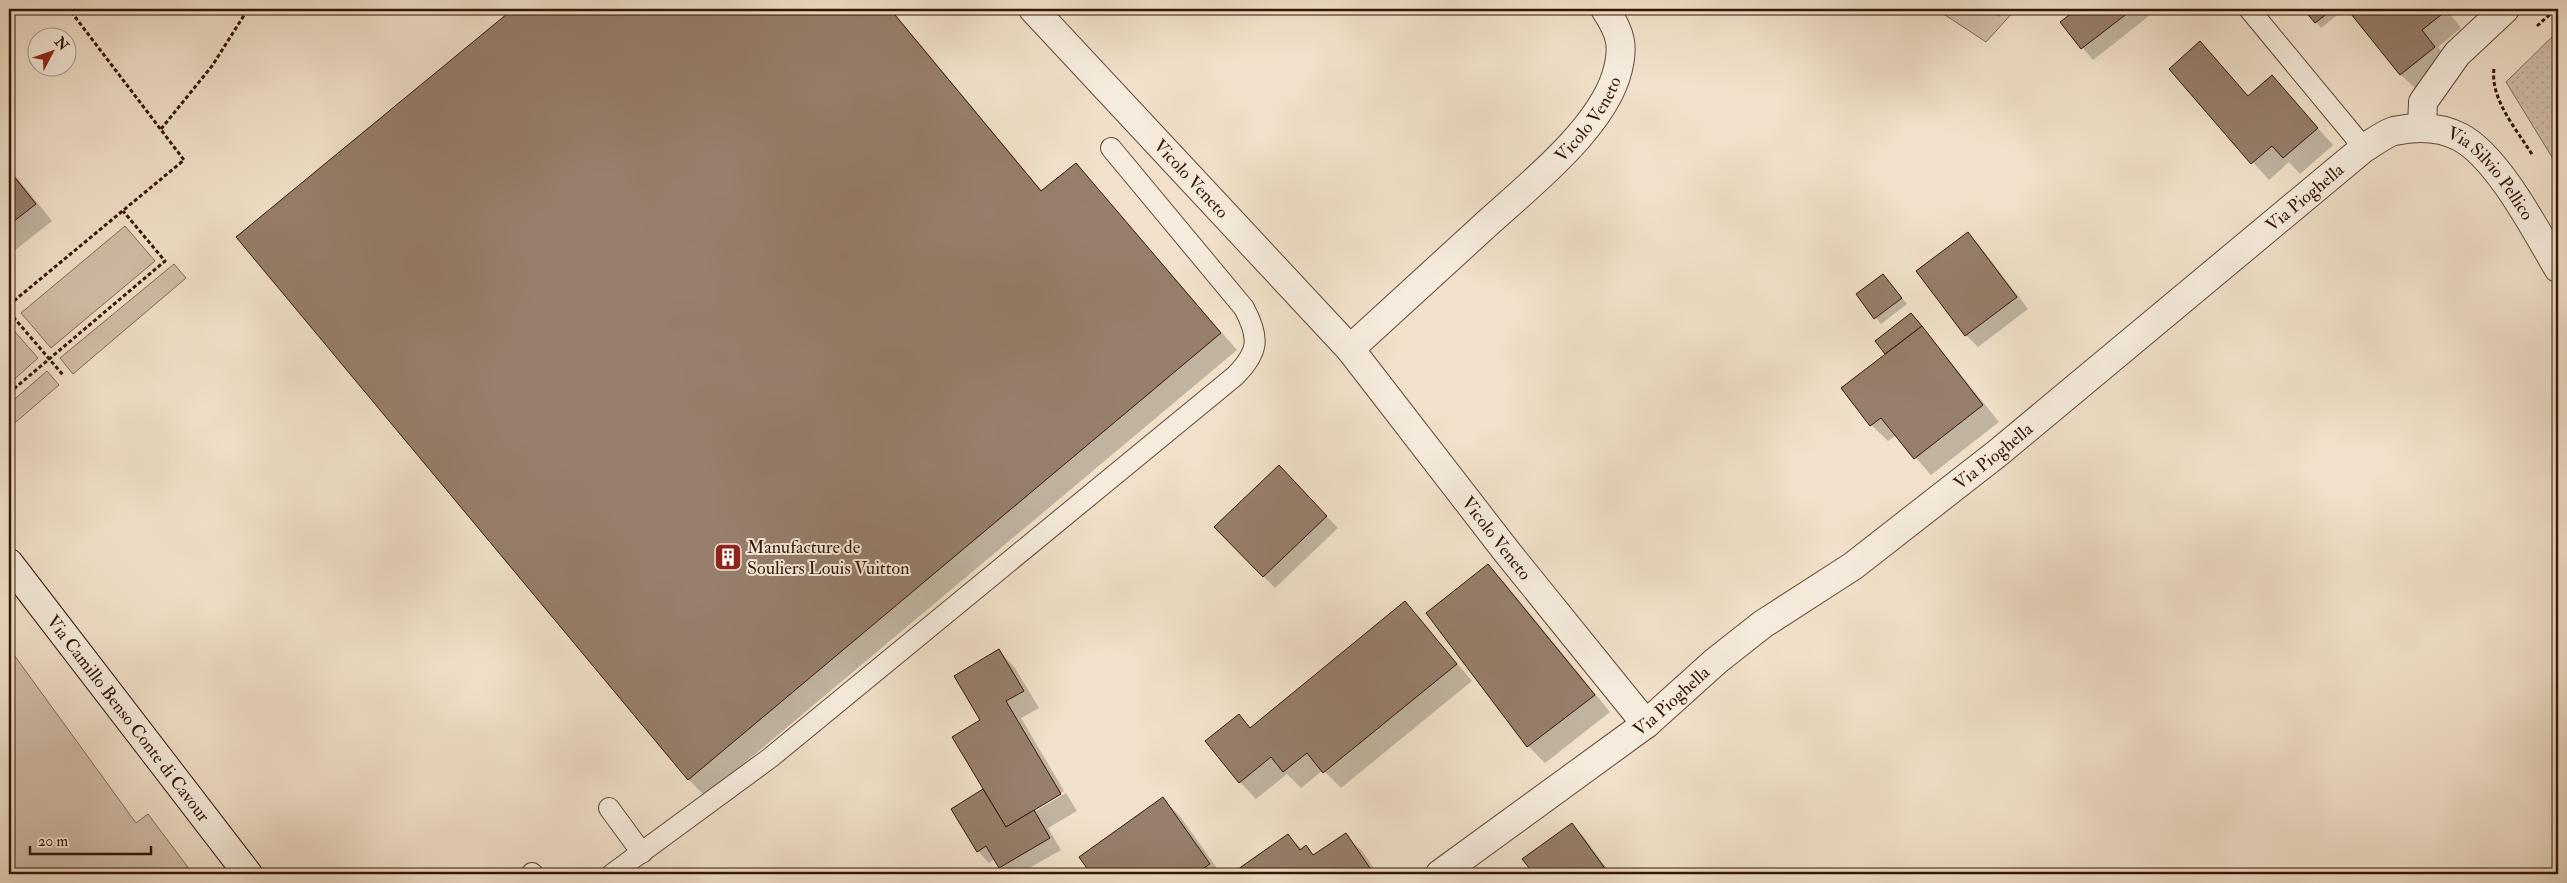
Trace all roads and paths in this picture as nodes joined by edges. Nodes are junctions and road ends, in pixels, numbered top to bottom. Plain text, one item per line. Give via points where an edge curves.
1 (69, 9) edge
2 (248, 9) edge
3 (1033, 9) edge
4 (1605, 9) edge
5 (2249, 9) edge
6 (2505, 9) edge
7 (2556, 9) edge
8 (2530, 33) dead end
9 (2499, 63) dead end
10 (2422, 126) junction
11 (161, 129) junction
12 (1111, 148) dead end
13 (2364, 148) junction
14 (2538, 164) dead end
15 (123, 211) junction
16 (2558, 268) edge
17 (9, 305) edge
18 (9, 312) edge
19 (1350, 349) junction
20 (49, 360) junction
21 (63, 375) dead end
22 (9, 393) edge
23 (9, 563) edge
24 (1646, 724) junction
25 (609, 808) dead end
26 (642, 853) junction
27 (248, 874) edge
28 (612, 874) edge
29 (1440, 874) edge

1 - 11 path
2 - 11 path via 212,66
3 - 19 street, Vicolo Veneto
4 - 19 street, Vicolo Veneto via 1618,28 1621,51 1616,77 1585,130
5 - 13 lane
6 - 10 street via 2457,54 2423,102
7 - 8 path
9 - 14 path via 2494,68 2492,82 2497,96
10 - 13 street, Via Pioghella via 2392,132
10 - 16 street, Via Silvio Pellico via 2462,138 2486,159 2509,188
11 - 15 path via 184,160
12 - 26 lane via 1244,308 1254,326 1255,346 1249,362 770,758
13 - 24 street, Via Pioghella via 1999,452 1853,566 1757,629
15 - 17 path
15 - 20 path via 165,262
18 - 20 path
19 - 24 street, Vicolo Veneto via 1507,552
20 - 21 path
20 - 22 path
23 - 27 street, Via Camillo Benso Conte di Cavour
24 - 29 street, Via Pioghella
25 - 26 lane
26 - 28 lane

